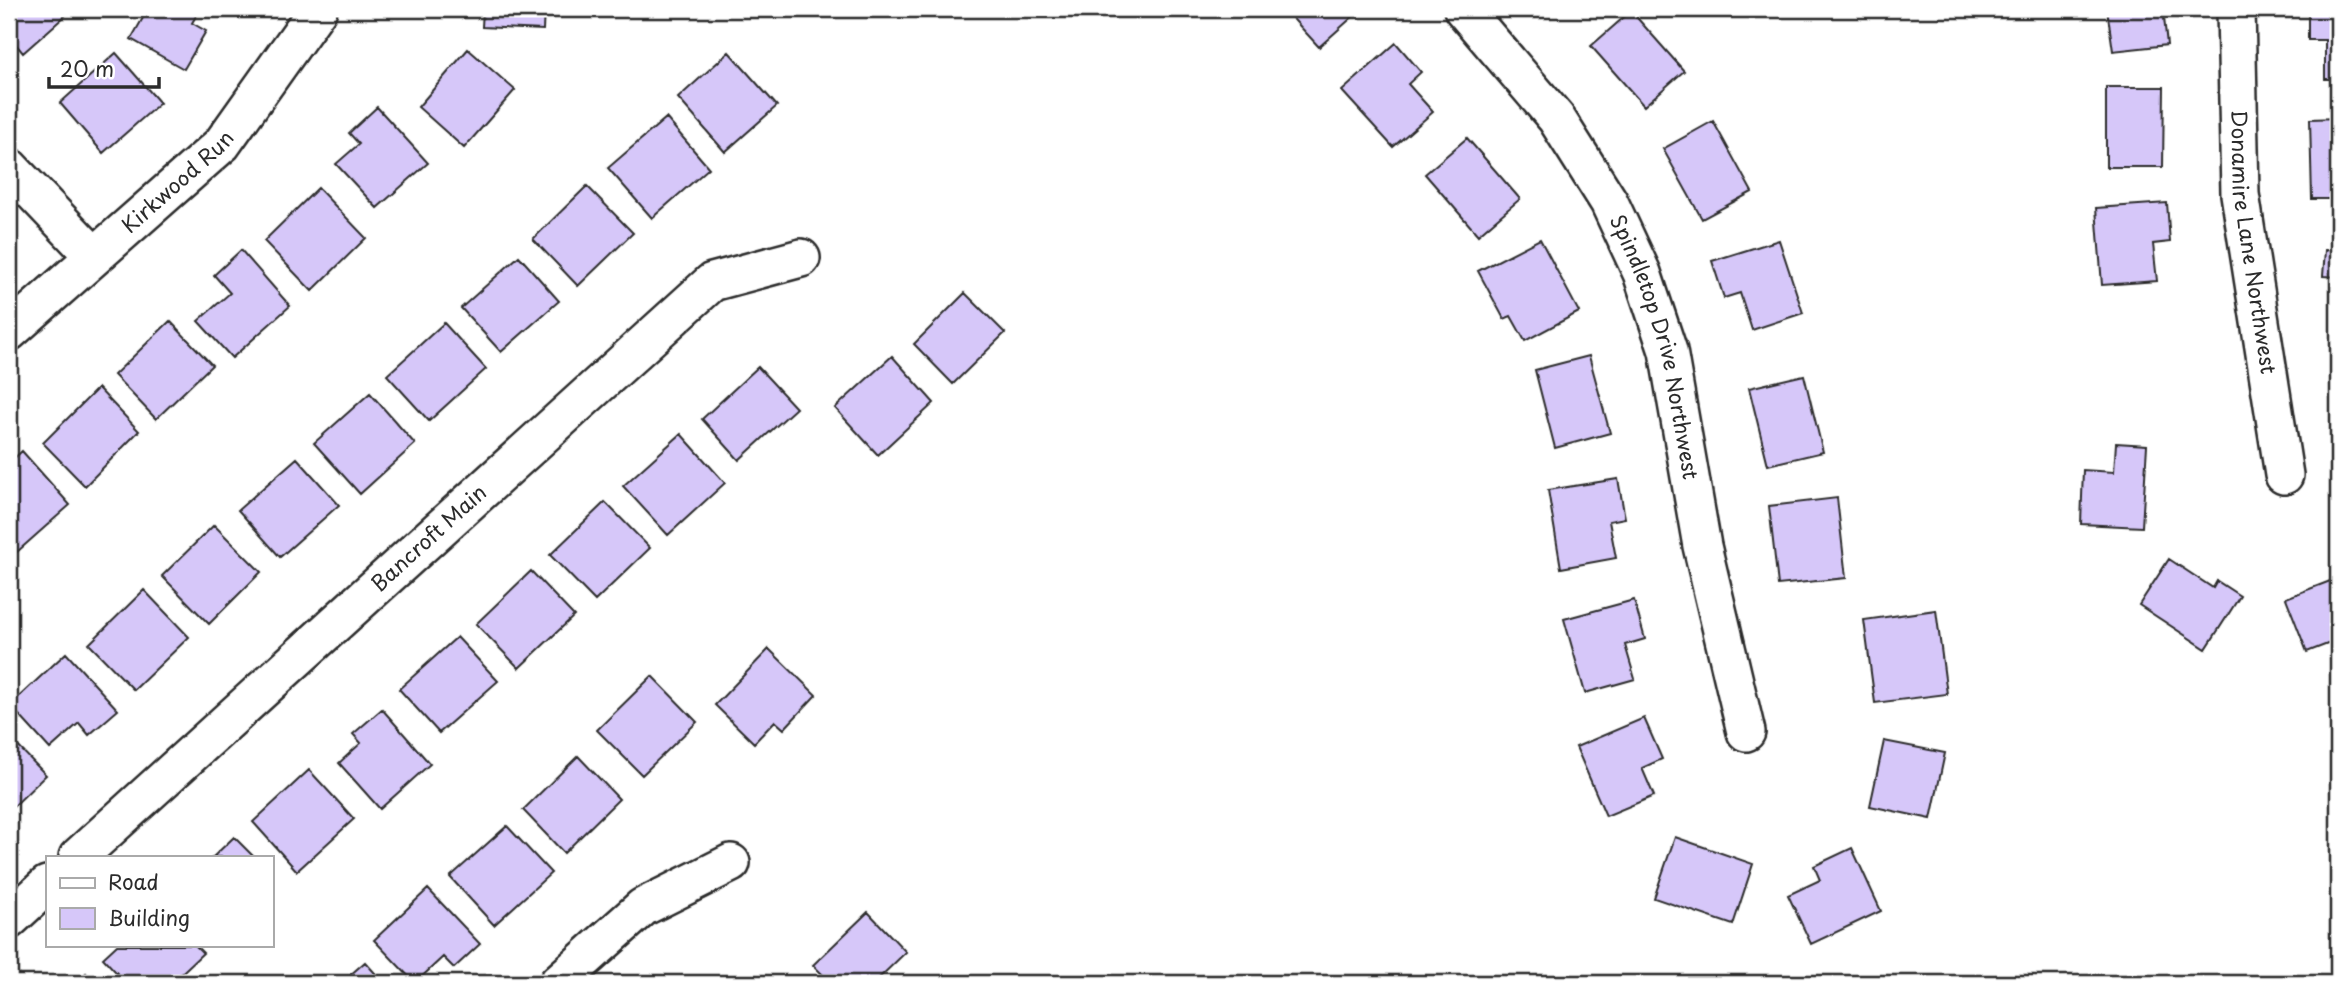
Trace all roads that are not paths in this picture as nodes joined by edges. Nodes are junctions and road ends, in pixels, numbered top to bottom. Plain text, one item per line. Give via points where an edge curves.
1 (318, 9) edge
2 (1463, 9) edge
3 (2236, 9) edge
4 (9, 167) edge
5 (93, 255) junction
6 (801, 258) dead end
7 (9, 332) edge
8 (2284, 475) dead end
9 (1746, 732) dead end
10 (79, 856) edge
11 (731, 863) dead end
12 (46, 887) edge
13 (9, 920) edge
14 (558, 983) edge

1 - 5 street, Kirkwood Run via 222,144
2 - 9 street, Spindletop Drive Northwest via 1556,118 1609,202 1642,273 1668,352 1702,546
3 - 8 street, Donamire Lane Northwest via 2240,194
4 - 5 street
5 - 7 street, Kirkwood Run
6 - 10 street, Bancroft Main via 712,282
11 - 14 street via 643,907
12 - 13 street

